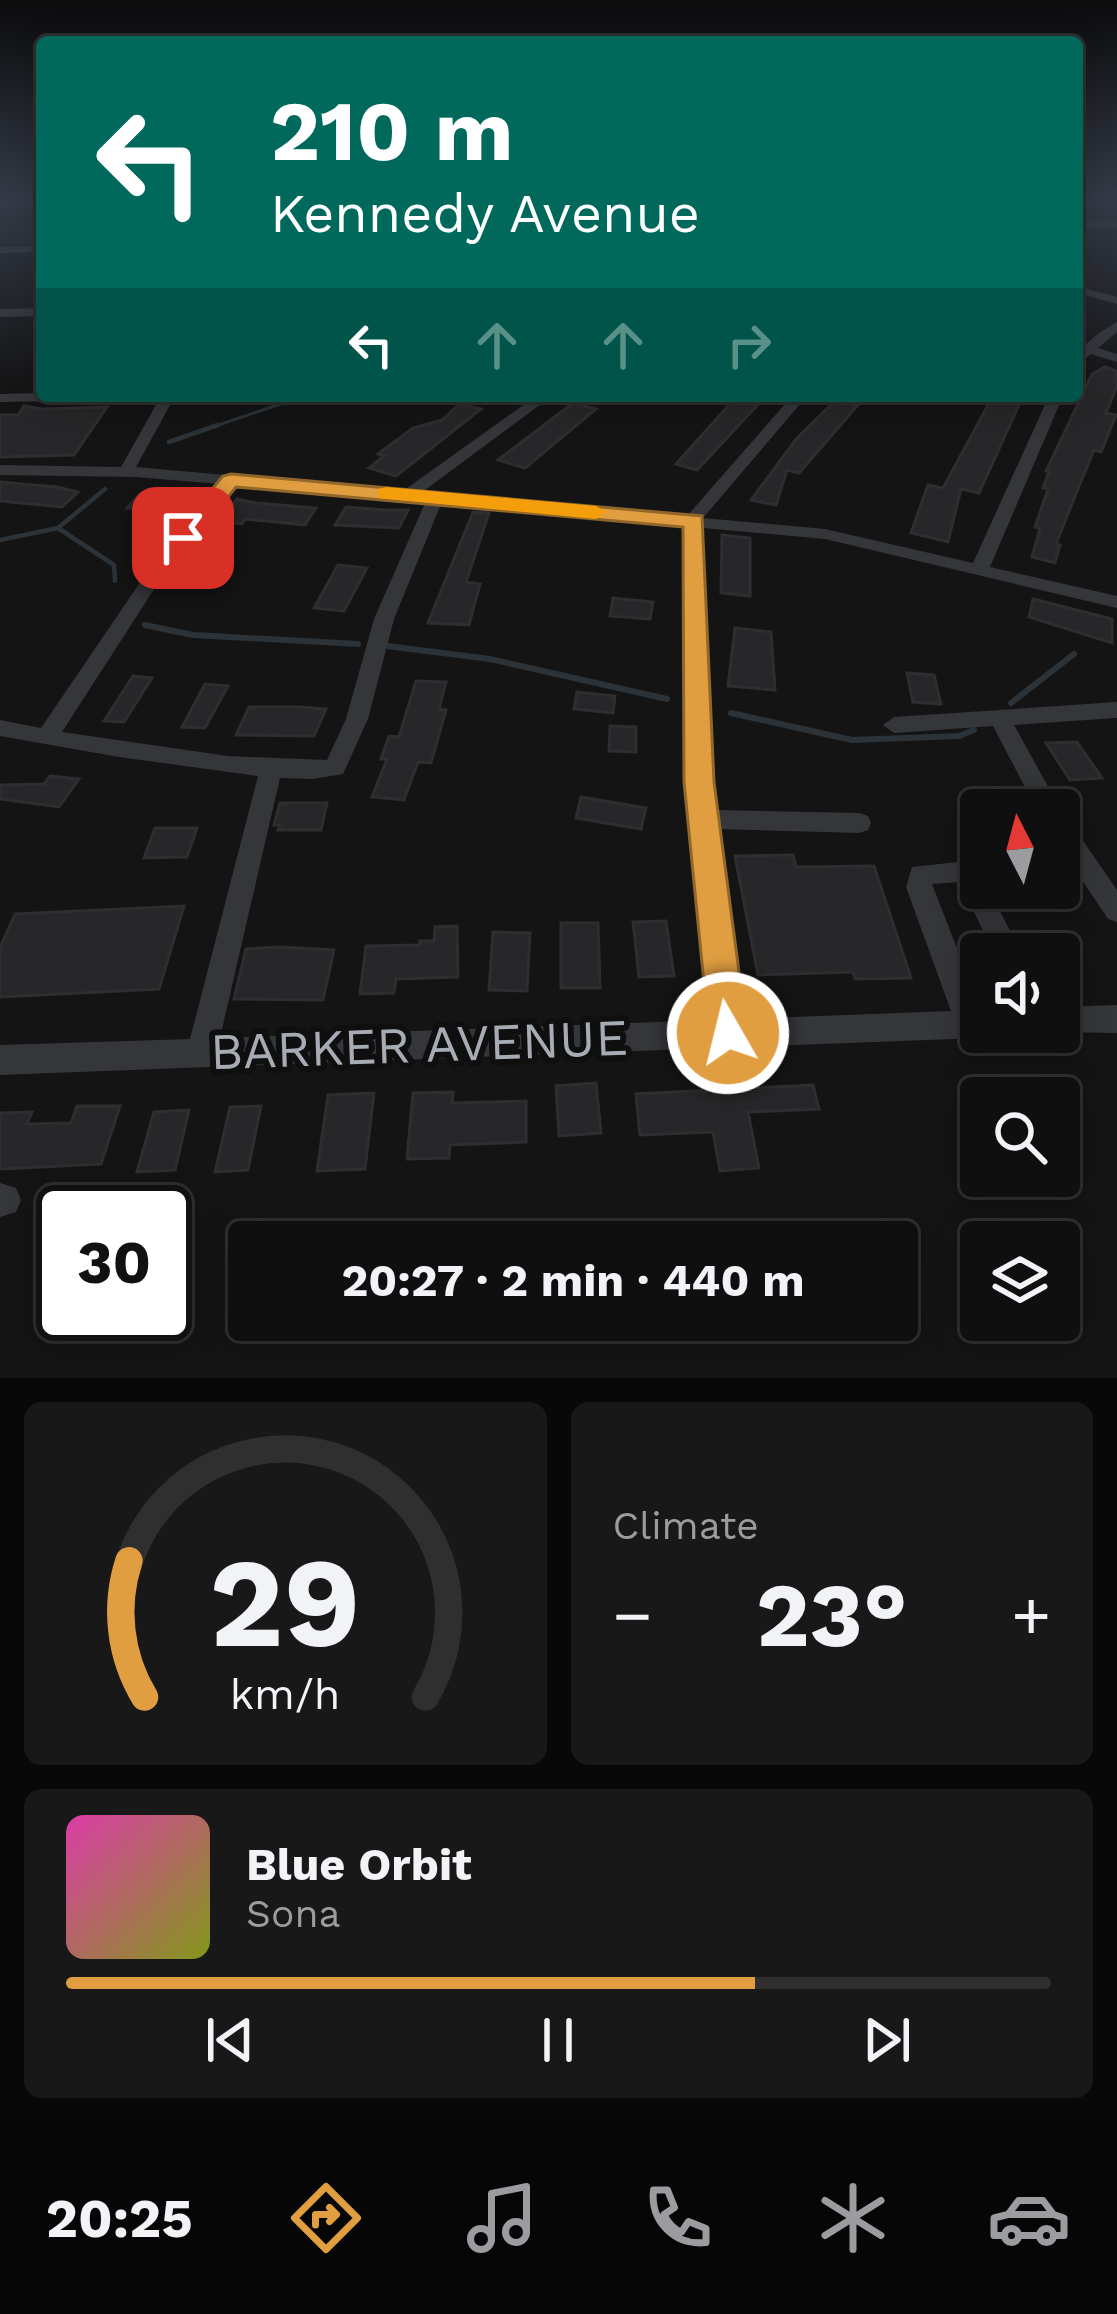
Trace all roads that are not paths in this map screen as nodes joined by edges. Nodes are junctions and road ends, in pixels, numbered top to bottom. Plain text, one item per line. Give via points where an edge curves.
1 (1083, 292) edge
2 (1117, 301) edge
3 (36, 312) edge
4 (0, 313) edge
5 (1117, 326) edge
6 (1083, 353) edge
7 (1083, 354) edge
8 (1117, 358) edge
9 (36, 397) edge
10 (0, 398) edge
11 (165, 402) edge
12 (537, 402) edge
13 (795, 402) edge
14 (1053, 402) edge
15 (0, 470) edge
16 (127, 472) junction
17 (231, 481) junction
18 (408, 495) junction
19 (435, 497) junction
20 (694, 521) junction
21 (980, 568) junction
22 (1117, 602) edge
23 (1117, 710) edge
24 (1000, 718) junction
25 (894, 725) dead end
26 (0, 728) edge
27 (47, 737) junction
28 (271, 769) junction
29 (1038, 789) edge
30 (702, 819) junction
31 (859, 823) dead end
32 (1080, 857) edge
33 (1117, 911) edge
34 (998, 933) edge
35 (960, 987) edge
36 (1117, 1019) edge
37 (1080, 1020) edge
38 (960, 1025) edge
39 (728, 1033) junction
40 (205, 1052) junction
41 (0, 1060) edge

1 - 2 street
3 - 4 street
5 - 6 street
7 - 8 street
9 - 10 street
11 - 16 street
12 - 18 street
13 - 20 street
14 - 21 street
15 - 16 street
16 - 17 street
17 - 18 street
17 - 27 street via 162,563
18 - 19 street
19 - 20 street
19 - 28 street via 335,768
20 - 21 street via 842,536
20 - 30 street
21 - 22 street
23 - 24 street
24 - 25 street
24 - 29 street
26 - 27 street
27 - 28 street
28 - 40 street
30 - 31 street
30 - 39 street
32 - 33 street
34 - 35 street via 967,871 921,874 919,887
36 - 37 street
38 - 39 street, BARKER AVENUE
39 - 40 street, BARKER AVENUE
40 - 41 street, BARKER AVENUE

